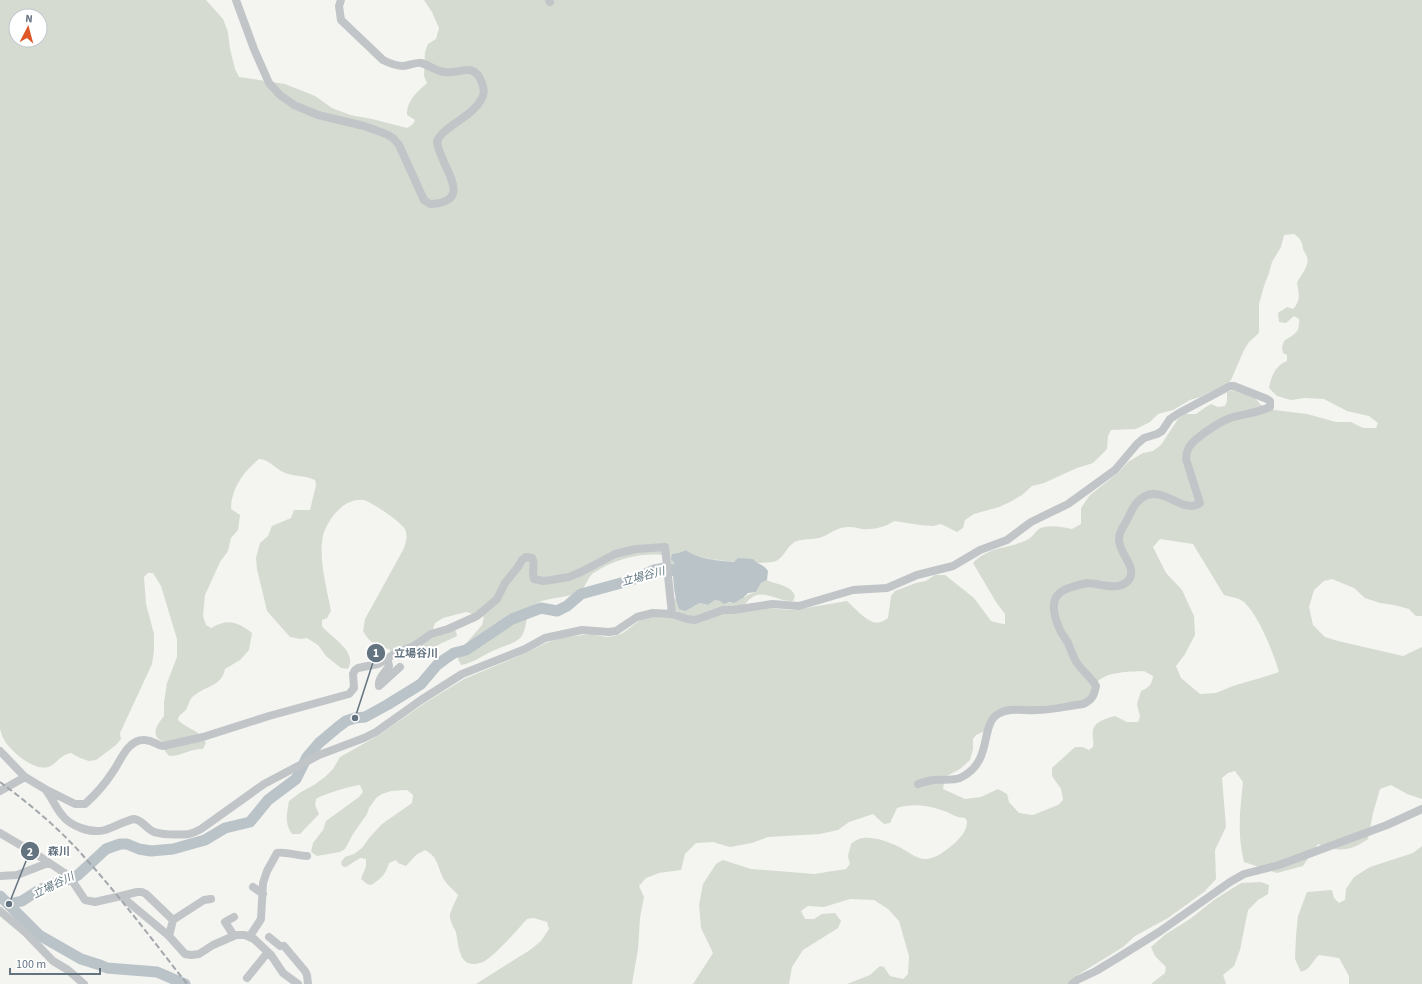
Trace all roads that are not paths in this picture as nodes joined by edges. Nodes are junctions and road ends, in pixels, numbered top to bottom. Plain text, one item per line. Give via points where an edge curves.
1 (236, 0) edge
2 (340, 0) edge
3 (672, 614) junction
4 (386, 660) junction
5 (400, 667) dead end
6 (0, 751) edge
7 (25, 777) junction
8 (918, 784) dead end
9 (44, 789) junction
10 (0, 791) edge
11 (1422, 808) edge
12 (0, 833) edge
13 (307, 856) dead end
14 (48, 863) junction
15 (0, 876) edge
16 (253, 886) dead end
17 (263, 894) junction
18 (121, 896) junction
19 (211, 899) dead end
20 (0, 911) edge
21 (234, 917) dead end
22 (173, 920) junction
23 (169, 936) junction
24 (234, 936) junction
25 (250, 936) junction
26 (269, 937) dead end
27 (285, 946) junction
28 (269, 953) junction
29 (247, 978) dead end
30 (84, 984) edge
31 (298, 984) edge
32 (308, 984) edge
33 (1072, 984) edge

1 - 2 street via 269,83 280,95 294,105 318,115 364,126 393,138 399,145 424,200 430,204 441,204 449,200 454,184 436,141 483,98 484,89 480,78 470,69 452,73 442,72 422,63 403,66 383,60 341,20
3 - 4 street via 665,547 636,549 615,554 581,572 543,581 534,579 534,561 526,557 505,583 497,598 477,616 431,634
3 - 8 street via 695,620 723,610 772,604 799,606 853,590 887,588 917,575 953,566 980,550 1007,540 1031,522 1068,504 1115,470 1144,438 1162,431 1170,419 1193,404 1230,386 1267,399 1270,407 1230,418 1190,446 1186,459 1200,503 1188,505 1154,494 1141,498 1131,509 1118,538 1119,546 1130,565 1131,573 1126,583 1105,586 1085,583 1061,591 1054,601 1053,607 1060,631 1068,642 1073,657 1096,686 1089,701 1036,711 1003,712 995,716 991,723 979,763 973,770 959,778 931,780
3 - 9 street via 644,614 616,631 582,630 545,638 525,649 462,674 376,732 319,754 264,784 195,832 153,832 134,819 103,830 84,829 63,817
4 - 5 street via 389,666 381,677 379,686
4 - 9 street via 355,670 354,688 340,697 163,746 153,741 139,741 126,750 113,773 85,804 75,804
6 - 7 street
7 - 9 street
7 - 10 street
11 - 33 street via 1387,825 1279,865 1244,874 1152,936
12 - 14 street
13 - 17 street via 277,853 265,877
14 - 15 street via 17,875
14 - 18 street via 69,876 84,900 95,902
16 - 17 street
17 - 25 street via 261,919
18 - 22 street via 142,892
18 - 23 street
19 - 22 street via 204,900
20 - 30 street via 47,955
21 - 24 street via 225,922
22 - 23 street
23 - 24 street via 185,954 191,955
24 - 25 street
25 - 28 street
26 - 27 street
27 - 28 street
27 - 32 street via 305,971
28 - 29 street
28 - 31 street via 283,973

